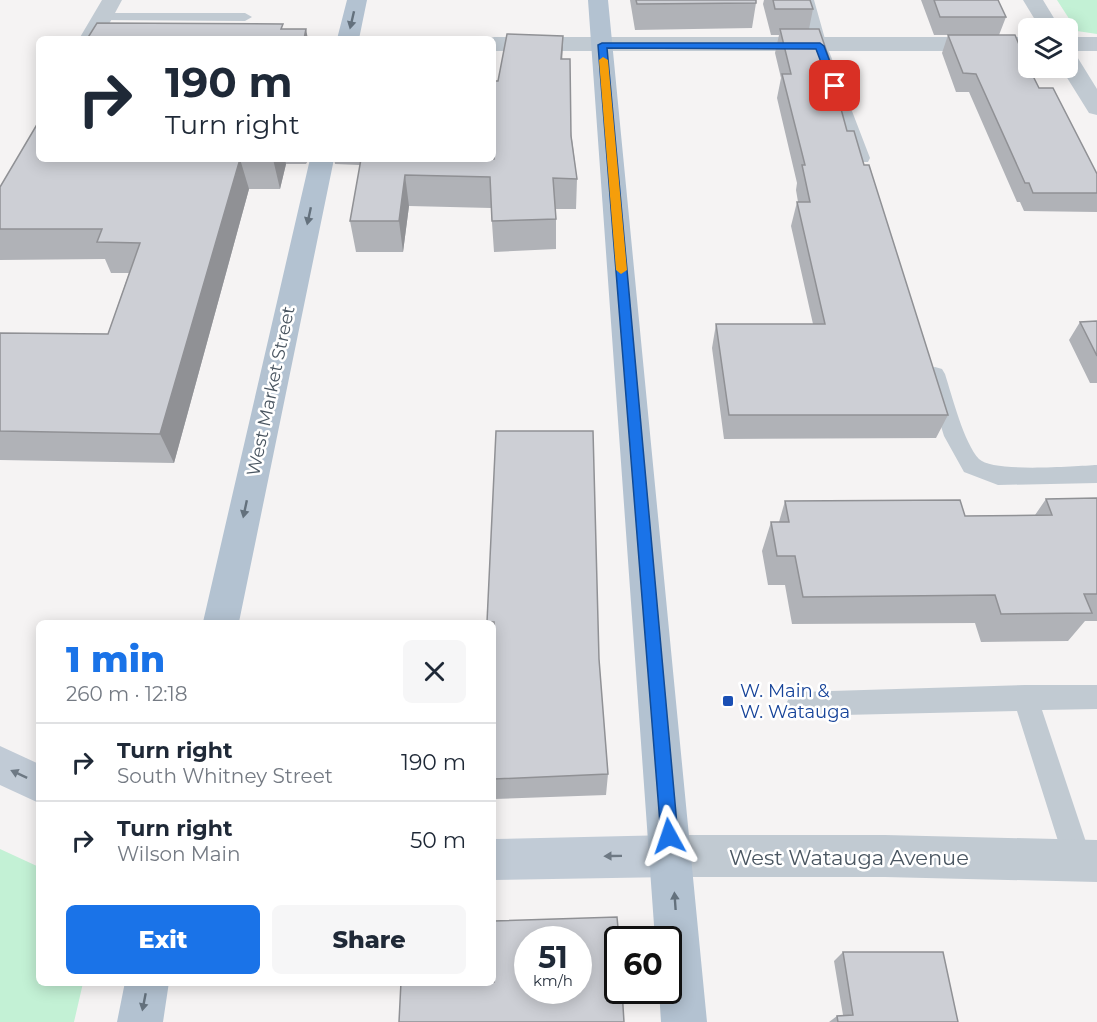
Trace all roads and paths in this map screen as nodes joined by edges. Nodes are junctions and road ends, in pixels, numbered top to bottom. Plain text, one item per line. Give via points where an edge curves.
1 (357, 0) edge
2 (598, 0) edge
3 (807, 0) edge
4 (1033, 0) edge
5 (108, 8) edge
6 (245, 17) dead end
7 (1044, 18) edge
8 (92, 36) edge
9 (349, 36) edge
10 (496, 44) edge
11 (1018, 44) edge
12 (1078, 44) edge
13 (1097, 44) edge
14 (602, 45) junction
15 (820, 46) junction
16 (1078, 77) edge
17 (1097, 108) edge
18 (320, 162) edge
19 (868, 175) edge
20 (928, 356) edge
21 (1097, 474) edge
22 (221, 620) edge
23 (1097, 697) edge
24 (1025, 698) junction
25 (799, 704) dead end
26 (0, 765) edge
27 (36, 782) edge
28 (671, 856) junction
29 (496, 860) edge
30 (1088, 860) edge
31 (146, 986) edge
32 (140, 1022) edge
33 (684, 1022) edge

1 -> 9 main road
2 - 14 main road
3 - 15 lane
4 - 7 street
5 - 6 lane
5 - 8 street
10 - 14 street
11 - 15 street
12 - 13 street
14 - 15 street
14 - 28 main road
15 - 19 lane
16 - 17 street
18 -> 22 main road, West Market Street
20 - 21 lane via 955,436 972,466 998,476
23 - 24 lane
24 - 25 lane
24 - 30 lane
27 -> 26 main road
28 -> 29 main road, West Watauga Avenue
28 - 30 street, West Watauga Avenue
33 -> 28 main road
31 -> 32 main road

